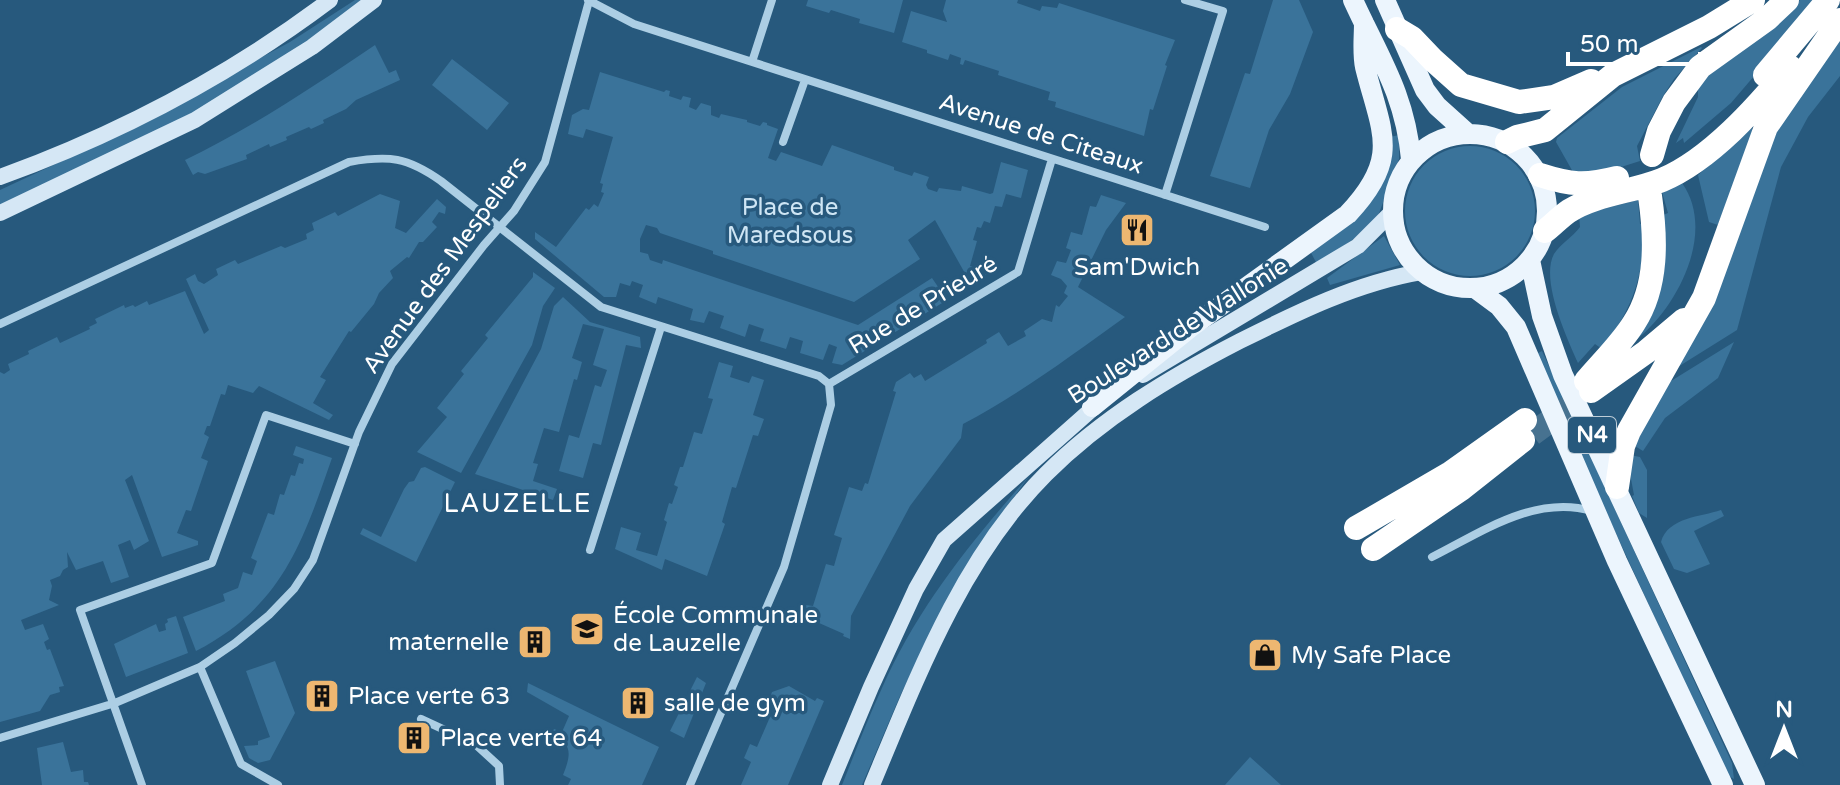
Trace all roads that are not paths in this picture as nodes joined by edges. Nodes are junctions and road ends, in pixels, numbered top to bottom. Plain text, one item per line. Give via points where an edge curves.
1 (330, 0) edge
2 (374, 0) edge
3 (772, 0) edge
4 (1185, 0) edge
5 (1353, 0) edge
6 (1753, 0) edge
7 (1787, 0) edge
8 (1828, 0) edge
9 (588, 1) edge
10 (1840, 6) edge
11 (1391, 15) edge
12 (1840, 20) edge
13 (1364, 23) junction
14 (752, 62) junction
15 (1613, 75) junction
16 (805, 80) junction
17 (1467, 133) junction
18 (783, 142) dead end
19 (1507, 142) junction
20 (1652, 155) dead end
21 (1052, 159) junction
22 (1411, 159) junction
23 (1540, 175) junction
24 (0, 177) edge
25 (1165, 195) junction
26 (1650, 196) dead end
27 (1392, 212) junction
28 (0, 213) edge
29 (1265, 227) dead end
30 (499, 228) junction
31 (1545, 231) junction
32 (1530, 260) junction
33 (1421, 272) junction
34 (1476, 289) junction
35 (1704, 298) junction
36 (0, 324) edge
37 (661, 327) junction
38 (829, 384) junction
39 (1092, 407) junction
40 (355, 444) junction
41 (1617, 487) junction
42 (1595, 511) junction
43 (1356, 528) dead end
44 (1373, 549) dead end
45 (590, 550) dead end
46 (1432, 557) dead end
47 (200, 667) junction
48 (115, 703) junction
49 (421, 719) dead end
50 (0, 738) edge
51 (142, 785) edge
52 (278, 785) edge
53 (500, 785) edge
54 (690, 785) edge
55 (830, 785) edge
56 (872, 785) edge
57 (1723, 785) edge
58 (1755, 785) edge

1 - 24 main road via 175,100 80,147
2 - 28 main road via 312,47 195,120
3 - 14 street
4 - 25 street via 1223,11
5 - 13 main road
6 - 15 highway
7 - 20 highway via 1700,67 1674,102
8 - 23 highway via 1730,115 1664,163 1591,185 1569,185
9 - 14 street, Avenue de Citeaux via 634,24
9 - 30 street, Avenue des Mespeliers via 545,162
10 - 31 highway via 1749,113 1684,169 1572,210
11 - 15 highway via 1461,85 1519,102 1554,97
11 - 17 main road via 1425,90
12 - 35 highway via 1766,127
13 - 22 main road via 1391,76 1408,128
13 - 39 main road via 1364,64 1384,148 1367,194 1340,220 1191,327
14 - 16 street, Avenue de Citeaux
15 - 19 highway via 1545,130
16 - 18 street
16 - 21 street, Avenue de Citeaux
17 - 19 main road
17 - 22 main road via 1436,140
19 - 23 main road
21 - 25 street, Avenue de Citeaux
21 - 38 street, Rue de Prieuré via 1018,272
22 - 27 main road via 1396,184
23 - 31 main road via 1546,190
25 - 29 street, Avenue de Citeaux
26 - 35 highway via 1655,228 1652,278 1635,322 1589,386 1669,334
27 - 33 main road via 1395,235
27 - 39 main road, Boulevard de Wallonie via 1358,246
30 - 36 street via 419,166 375,157 349,162
30 - 37 street via 601,307
30 - 40 street, Avenue des Mespeliers via 392,364
31 - 32 main road
32 - 34 main road via 1506,280
32 - 41 main road, N4 via 1551,346
33 - 34 main road, N4 via 1446,285
33 - 56 main road, Boulevard de Wallonie via 1352,290 1192,366 1127,406 1054,466 1012,512 977,563 940,630
34 - 42 main road, N4 via 1516,327
35 - 41 highway via 1629,431
37 - 38 street via 819,376
37 - 45 street
38 - 54 street via 831,405 784,567
39 - 55 main road, Boulevard de Wallonie via 944,540 916,589
40 - 47 street, Avenue des Mespeliers via 313,560 294,589
40 - 48 street via 266,415 212,563 80,610
41 - 58 main road, N4
42 - 46 street via 1528,511
42 - 57 main road, N4
43 - 44 highway via 1528,427 1461,489
47 - 48 street, Avenue des Mespeliers
47 - 52 street via 241,764
48 - 50 street, Avenue des Mespeliers
48 - 51 street
49 - 53 street via 475,744 499,766

